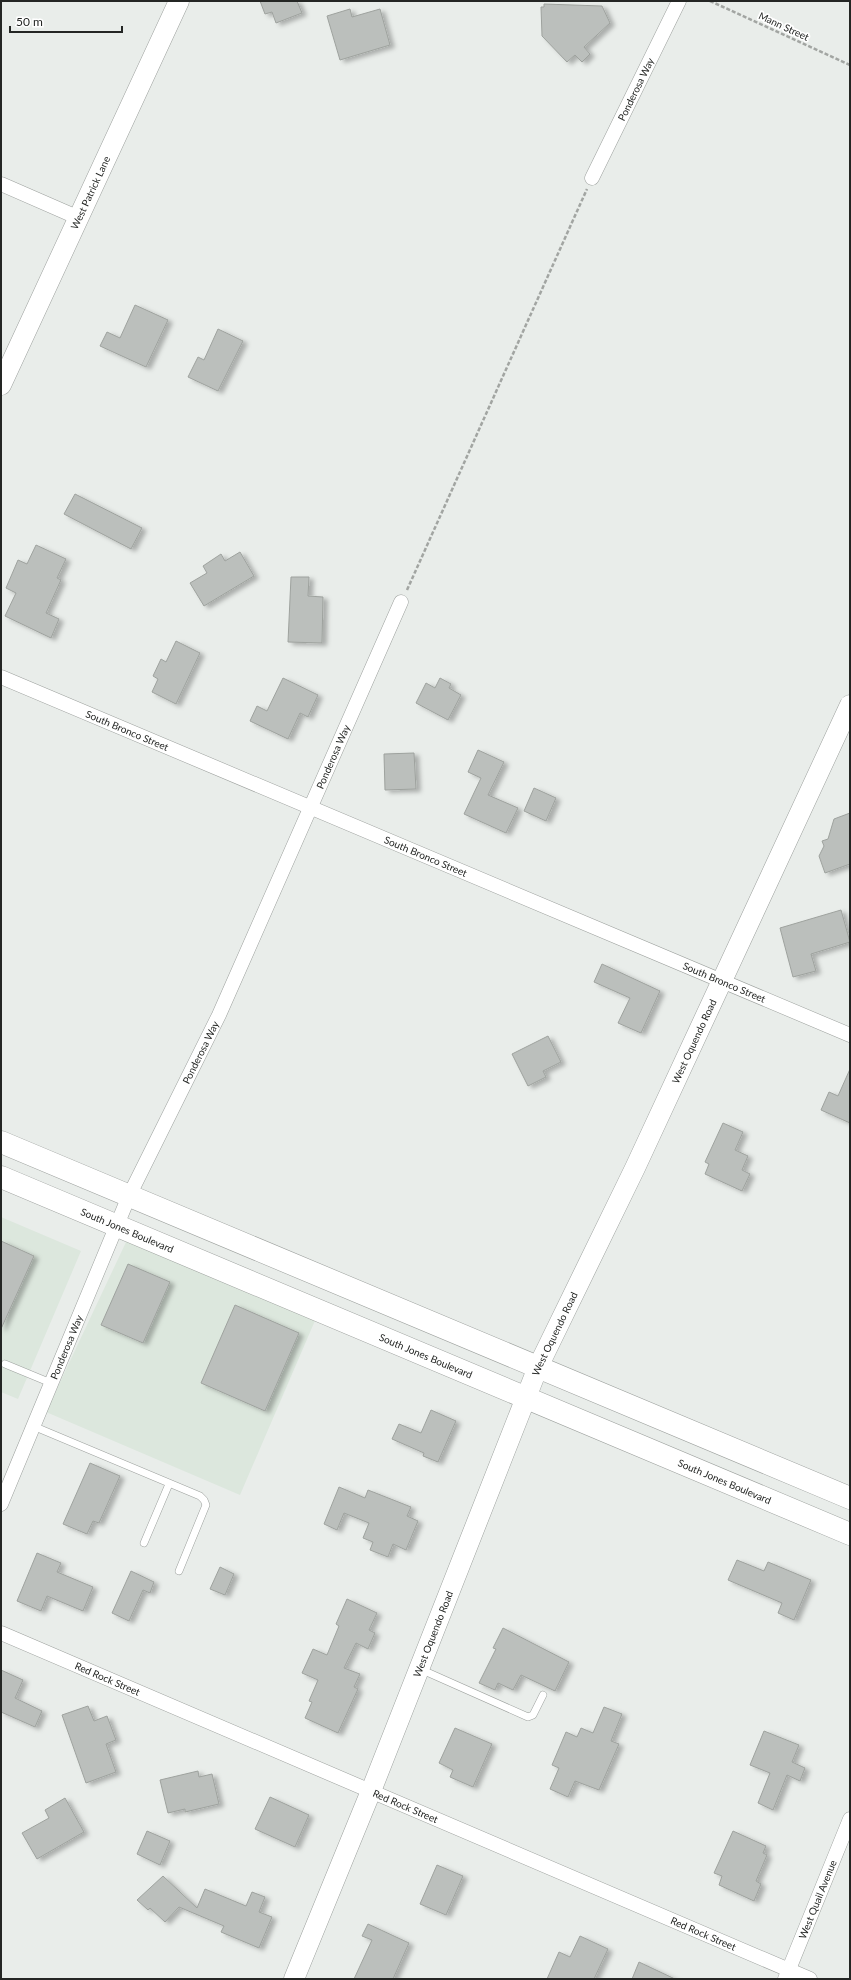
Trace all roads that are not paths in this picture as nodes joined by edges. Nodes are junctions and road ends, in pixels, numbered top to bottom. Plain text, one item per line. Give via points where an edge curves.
1 (179, 1) edge
2 (679, 1) edge
3 (592, 178) road end
4 (1, 184) edge
5 (79, 218) junction
6 (1, 385) edge
7 (401, 602) road end
8 (1, 677) edge
9 (850, 705) edge
10 (310, 807) junction
11 (723, 981) junction
12 (850, 1035) edge
13 (1, 1142) edge
14 (1, 1177) edge
15 (129, 1196) junction
16 (116, 1226) junction
17 (5, 1364) dead end
18 (538, 1367) junction
19 (51, 1383) junction
20 (526, 1398) junction
21 (33, 1426) junction
22 (169, 1484) junction
23 (3, 1496) edge
24 (850, 1498) edge
25 (850, 1534) edge
26 (144, 1543) dead end
27 (178, 1571) dead end
28 (1, 1633) edge
29 (420, 1669) junction
30 (543, 1695) dead end
31 (371, 1791) junction
32 (850, 1819) edge
33 (787, 1975) edge
34 (294, 1979) edge
35 (810, 1979) edge

1 - 5 street, West Patrick Lane
2 - 3 street, Ponderosa Way
4 - 5 street
5 - 6 street, West Patrick Lane
7 - 10 street, Ponderosa Way
8 - 10 street, South Bronco Street
9 - 11 street, West Oquendo Road
10 - 11 street, South Bronco Street
10 - 15 street, Ponderosa Way via 219,1015
11 - 12 street, South Bronco Street
11 - 18 street, West Oquendo Road
13 - 15 main road
14 - 16 main road, South Jones Boulevard
15 - 16 street, Ponderosa Way
15 - 18 main road
16 - 19 street, Ponderosa Way
16 - 20 main road, South Jones Boulevard
17 - 19 lane
18 - 20 street, West Oquendo Road
18 - 24 main road
19 - 21 street, Ponderosa Way
20 - 25 main road, South Jones Boulevard
20 - 29 street, West Oquendo Road
21 - 22 lane
21 - 23 street, Ponderosa Way
22 - 26 lane
22 - 27 lane via 200,1496 206,1506
28 - 31 street, Red Rock Street
29 - 30 lane via 528,1717 533,1715
29 - 31 street, West Oquendo Road
31 - 33 street, Red Rock Street
31 - 34 street, West Oquendo Road
32 - 33 street, West Quail Avenue
33 - 35 street, Red Rock Street

